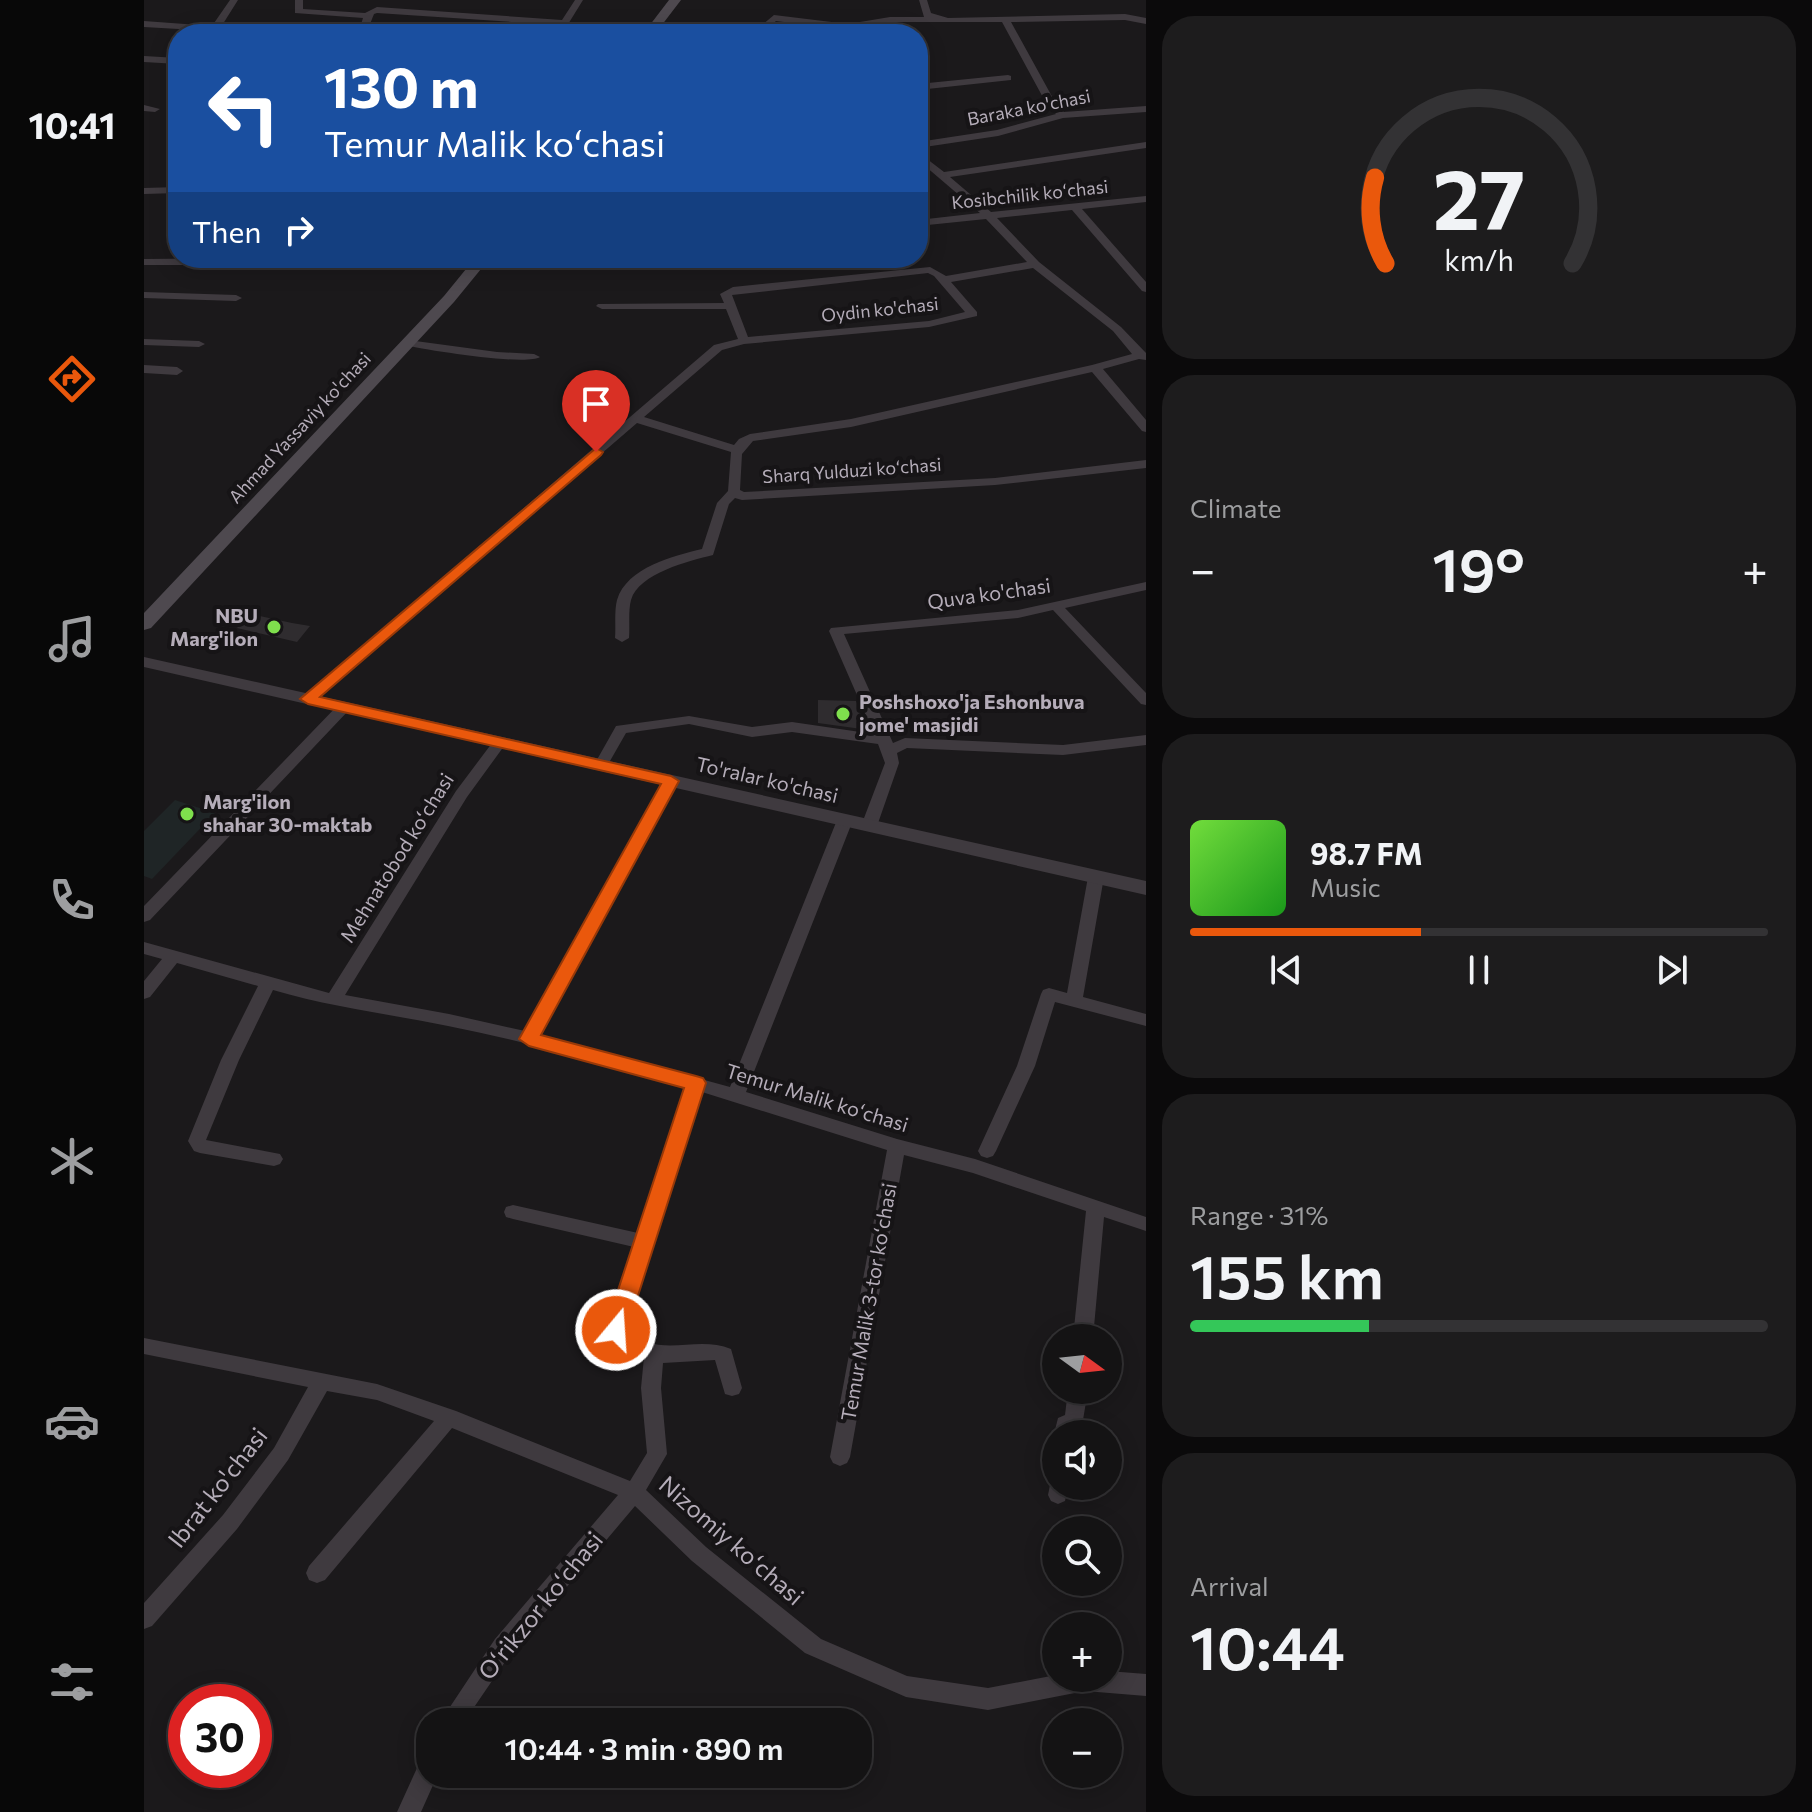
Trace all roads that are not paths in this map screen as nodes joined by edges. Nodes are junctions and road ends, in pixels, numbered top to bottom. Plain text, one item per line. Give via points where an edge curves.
1 (234, 0) edge
2 (299, 0) edge
3 (397, 0) edge
4 (579, 0) edge
5 (675, 0) edge
6 (923, 0) edge
7 (390, 10) junction
8 (368, 16) junction
9 (936, 20) junction
10 (1006, 21) junction
11 (1146, 21) edge
12 (565, 23) joint
13 (874, 23) joint
14 (144, 24) edge
15 (218, 24) edge
16 (365, 24) edge
17 (657, 24) edge
18 (767, 24) edge
19 (823, 24) edge
20 (868, 24) edge
21 (168, 26) edge
22 (144, 59) edge
23 (168, 60) edge
24 (1008, 78) dead end
25 (928, 86) edge
26 (1146, 109) edge
27 (1062, 115) junction
28 (928, 144) edge
29 (1146, 145) edge
30 (928, 163) edge
31 (943, 175) junction
32 (168, 189) edge
33 (144, 191) edge
34 (1146, 199) edge
35 (1074, 206) junction
36 (988, 215) junction
37 (928, 222) edge
38 (144, 262) edge
39 (168, 262) edge
40 (1035, 264) junction
41 (474, 268) edge
42 (944, 280) junction
43 (1146, 289) edge
44 (144, 295) edge
45 (236, 298) dead end
46 (602, 306) dead end
47 (729, 306) junction
48 (744, 341) junction
49 (144, 342) edge
50 (408, 343) junction
51 (199, 344) dead end
52 (1142, 356) edge
53 (534, 357) dead end
54 (1095, 368) junction
55 (144, 369) edge
56 (177, 371) dead end
57 (637, 419) junction
58 (1146, 428) edge
59 (736, 450) junction
60 (1146, 464) edge
61 (734, 492) junction
62 (1146, 586) edge
63 (1056, 606) junction
64 (144, 624) edge
65 (622, 638) dead end
66 (144, 662) edge
67 (308, 699) junction
68 (1146, 701) edge
69 (344, 707) junction
70 (1146, 740) edge
71 (500, 742) junction
72 (886, 746) junction
73 (601, 765) junction
74 (671, 781) junction
75 (845, 820) junction
76 (869, 826) junction
77 (1096, 877) junction
78 (1146, 888) edge
79 (144, 916) edge
80 (144, 948) edge
81 (173, 956) junction
82 (268, 983) junction
83 (144, 993) edge
84 (334, 999) junction
85 (1074, 1001) junction
86 (1146, 1020) edge
87 (529, 1039) junction
88 (696, 1083) junction
89 (736, 1095) junction
90 (897, 1146) junction
91 (987, 1151) dead end
92 (274, 1159) dead end
93 (1096, 1207) junction
94 (513, 1212) dead end
95 (1146, 1224) edge
96 (644, 1242) junction
97 (1084, 1324) edge
98 (144, 1346) edge
99 (654, 1355) junction
100 (322, 1381) junction
101 (732, 1388) dead end
102 (449, 1417) junction
103 (840, 1457) dead end
104 (634, 1492) junction
105 (317, 1573) dead end
106 (144, 1619) edge
107 (1146, 1685) edge
108 (461, 1708) edge
109 (420, 1788) edge
110 (409, 1812) edge

1 - 15 street
2 - 8 street via 298,11
3 - 7 street
4 - 12 street
5 - 17 main road
6 - 9 street via 927,15
7 - 8 street via 372,10
7 - 12 street
8 - 16 street
9 - 10 street
9 - 13 street
10 - 11 street
10 - 27 street
13 - 20 street
14 - 21 street
18 - 19 street via 774,18
22 - 23 street
24 - 25 street
26 - 27 street, Baraka ko'chasi
27 - 28 street, Baraka ko'chasi via 998,133
29 - 31 street
30 - 31 street
31 - 36 street
32 - 33 street
34 - 35 street, Kosibchilik koʻchasi
35 - 36 street, Kosibchilik koʻchasi
35 - 43 street
36 - 37 street, Kosibchilik koʻchasi
36 - 40 street
38 - 39 street
40 - 42 street, Oydin ko'chasi
40 - 52 street via 1117,329
41 - 50 main road, Ahmad Yassaviy ko'chasi
42 - 47 street, Oydin ko'chasi via 930,270 733,290 726,294
42 - 48 street, Oydin ko'chasi via 972,316
44 - 45 street
46 - 47 street
47 - 48 street
48 - 57 street, Oydin ko'chasi via 718,347
49 - 51 street
50 - 53 street
50 - 64 main road, Ahmad Yassaviy ko'chasi
52 - 54 street
54 - 58 street
54 - 59 street via 851,423 750,438
55 - 56 street
57 - 59 street
57 - 67 street, Oydin ko'chasi
59 - 61 street, Sharq Yulduzi koʻchasi
60 - 61 street, Sharq Yulduzi koʻchasi via 922,485 742,496
61 - 65 street via 723,503 708,552 676,559 633,583 624,600
62 - 63 street, Quva ko'chasi
63 - 68 street
63 - 72 street, Quva ko'chasi via 836,631
66 - 67 street, To'ralar ko'chasi
67 - 69 street, To'ralar ko'chasi
69 - 71 street, To'ralar ko'chasi
69 - 79 street
70 - 72 street via 1063,750
71 - 73 street, To'ralar ko'chasi
71 - 84 street, Mehnatobod koʻchasi via 461,794
72 - 73 street via 792,727 752,732 689,720 659,722 621,729
72 - 76 street via 892,763
73 - 74 street, To'ralar ko'chasi
74 - 75 street, To'ralar ko'chasi
74 - 87 street
75 - 76 street, To'ralar ko'chasi
75 - 89 street
76 - 77 street, To'ralar ko'chasi
77 - 78 street, To'ralar ko'chasi
77 - 85 street
80 - 81 street, Temur Malik koʻchasi
81 - 82 street, Temur Malik koʻchasi
81 - 83 street
82 - 84 street, Temur Malik koʻchasi
82 - 92 street via 197,1141 200,1146
84 - 87 street, Temur Malik koʻchasi
85 - 86 street
85 - 91 street via 1049,994 1026,1066
87 - 88 street, Temur Malik koʻchasi
88 - 89 street, Temur Malik koʻchasi
88 - 96 street
89 - 90 street, Temur Malik koʻchasi
90 - 93 street, Temur Malik koʻchasi
90 - 103 street, Temur Malik 3-tor koʻchasi
93 - 95 street, Temur Malik koʻchasi
93 - 97 street
94 - 96 street
96 - 99 street via 616,1330 629,1344
98 - 100 street, Nizomiy koʻchasi
99 - 101 street via 717,1352 724,1355
99 - 104 street, Oʻrikzor koʻchasi via 657,1454
100 - 102 street, Nizomiy koʻchasi via 377,1392
100 - 106 street, Ibrat ko'chasi via 281,1454
102 - 104 street, Nizomiy koʻchasi
102 - 105 street
104 - 107 street, Nizomiy koʻchasi via 699,1554 813,1646 906,1686 988,1699 1085,1680
104 - 108 street, Oʻrikzor koʻchasi via 503,1646
109 - 110 street

